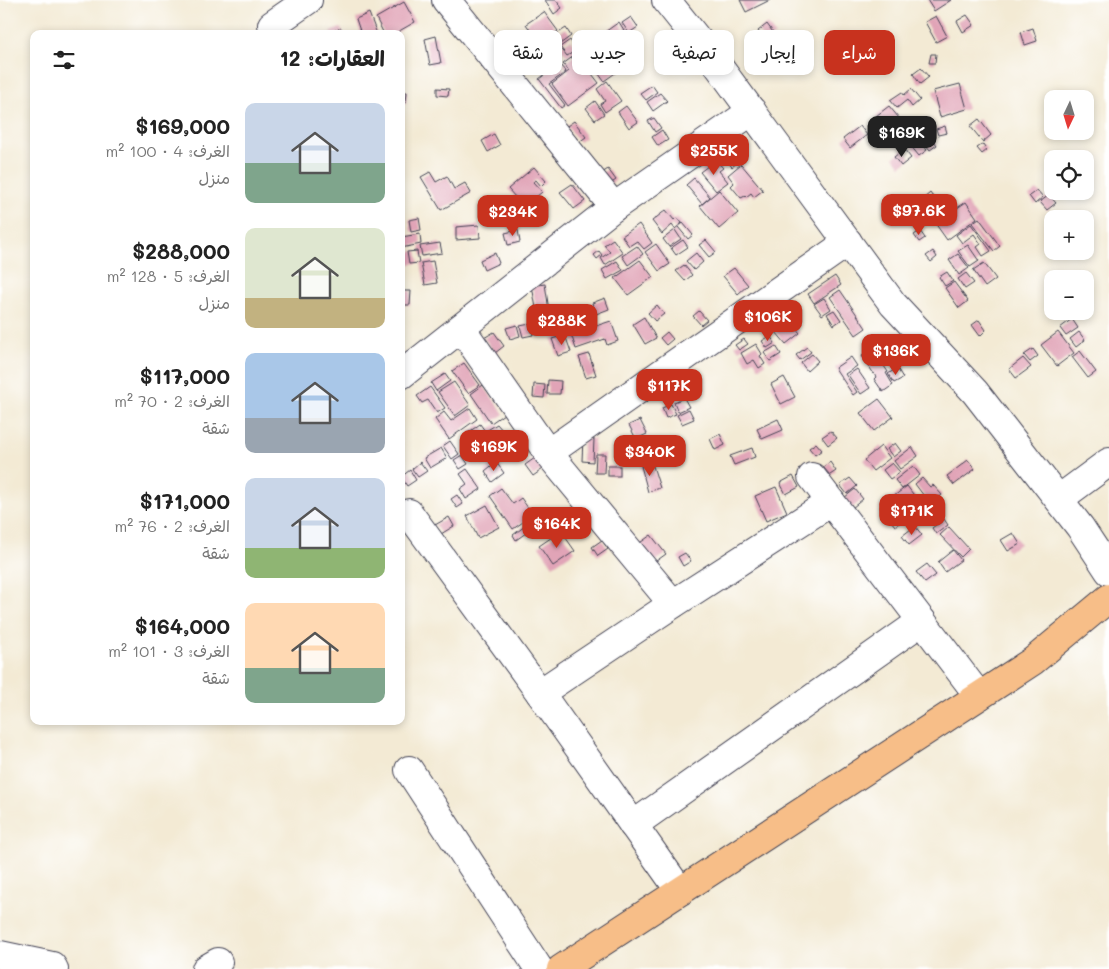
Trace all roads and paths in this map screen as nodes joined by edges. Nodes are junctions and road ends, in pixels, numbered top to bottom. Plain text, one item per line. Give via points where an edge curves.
1 (308, 0) edge
2 (446, 0) edge
3 (666, 0) edge
4 (272, 25) dead end
5 (752, 111) junction
6 (614, 207) junction
7 (848, 242) junction
8 (461, 328) junction
9 (405, 372) edge
10 (548, 453) junction
11 (1109, 462) edge
12 (812, 477) dead end
13 (1058, 500) junction
14 (831, 502) junction
15 (409, 513) dead end
16 (1109, 571) edge
17 (1109, 598) edge
18 (672, 604) junction
19 (922, 621) junction
20 (540, 694) junction
21 (979, 696) junction
22 (409, 770) dead end
23 (633, 825) junction
24 (680, 891) junction
25 (0, 955) edge
26 (54, 969) edge
27 (539, 969) edge
28 (561, 969) edge

1 - 4 street
2 - 6 street
3 - 5 street
5 - 6 street
5 - 7 street
6 - 8 street
7 - 10 street
7 - 13 street via 893,304 975,392
8 - 9 street
8 - 10 street
10 - 18 street
11 - 13 street
12 - 14 street
13 - 16 street
14 - 18 street
14 - 19 street
15 - 20 street
17 - 21 main road via 1033,661
18 - 20 street
19 - 21 street
19 - 23 street
20 - 23 street
21 - 24 main road
22 - 27 street
23 - 24 street
24 - 28 main road
25 - 26 street

